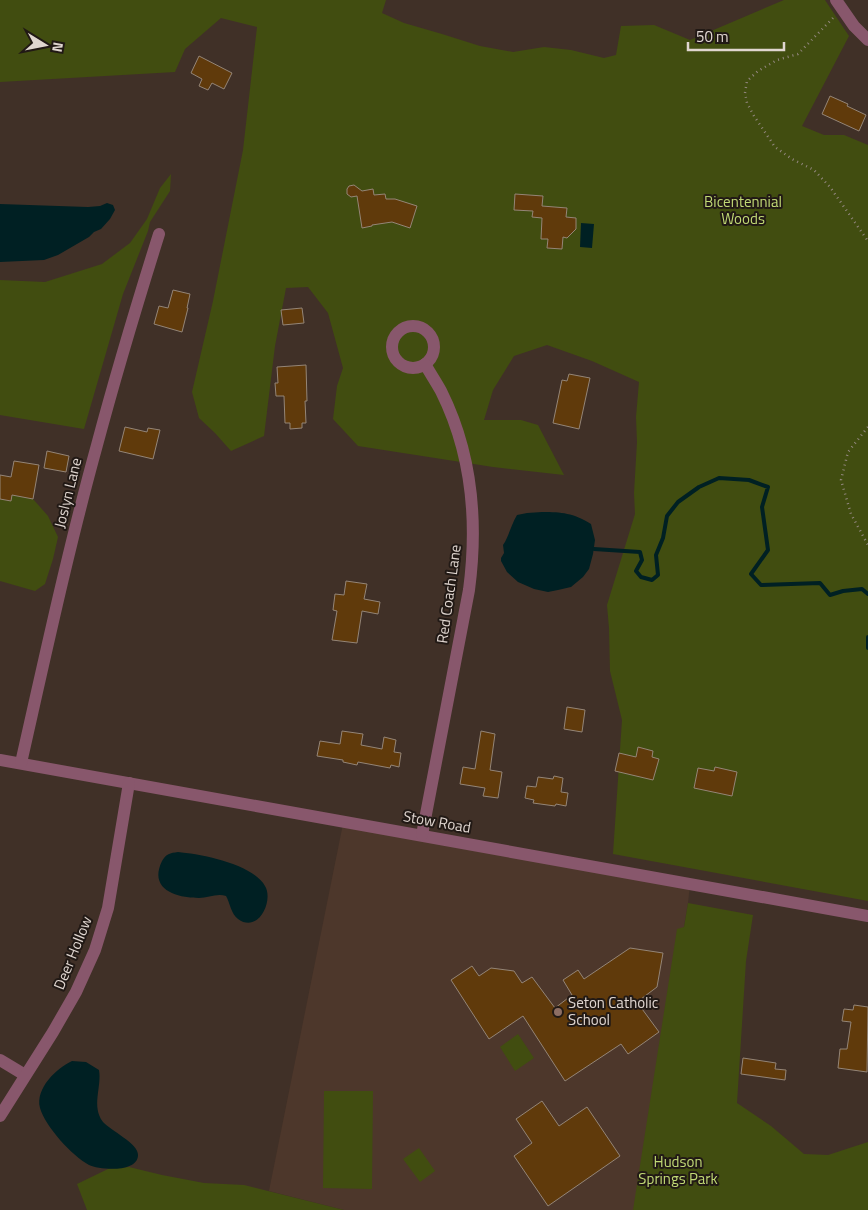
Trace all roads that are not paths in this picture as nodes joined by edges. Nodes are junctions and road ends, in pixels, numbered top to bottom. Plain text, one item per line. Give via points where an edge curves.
1 (836, 0) edge
2 (868, 40) edge
3 (159, 234) dead end
4 (425, 364) dead end
5 (0, 760) edge
6 (21, 763) junction
7 (129, 783) junction
8 (422, 835) junction
9 (868, 916) edge
10 (0, 1060) edge
11 (25, 1075) junction
12 (0, 1116) edge

1 - 2 street
3 - 6 street, Joslyn Lane via 96,446
4 - 8 street, Red Coach Lane via 441,391 463,449 470,486 473,561
5 - 6 street, Stow Road
6 - 7 street, Stow Road
7 - 8 street, Stow Road
7 - 11 street, Deer Hollow via 108,908 95,950 76,992
8 - 9 street, Stow Road
10 - 11 street
11 - 12 street, Deer Hollow

